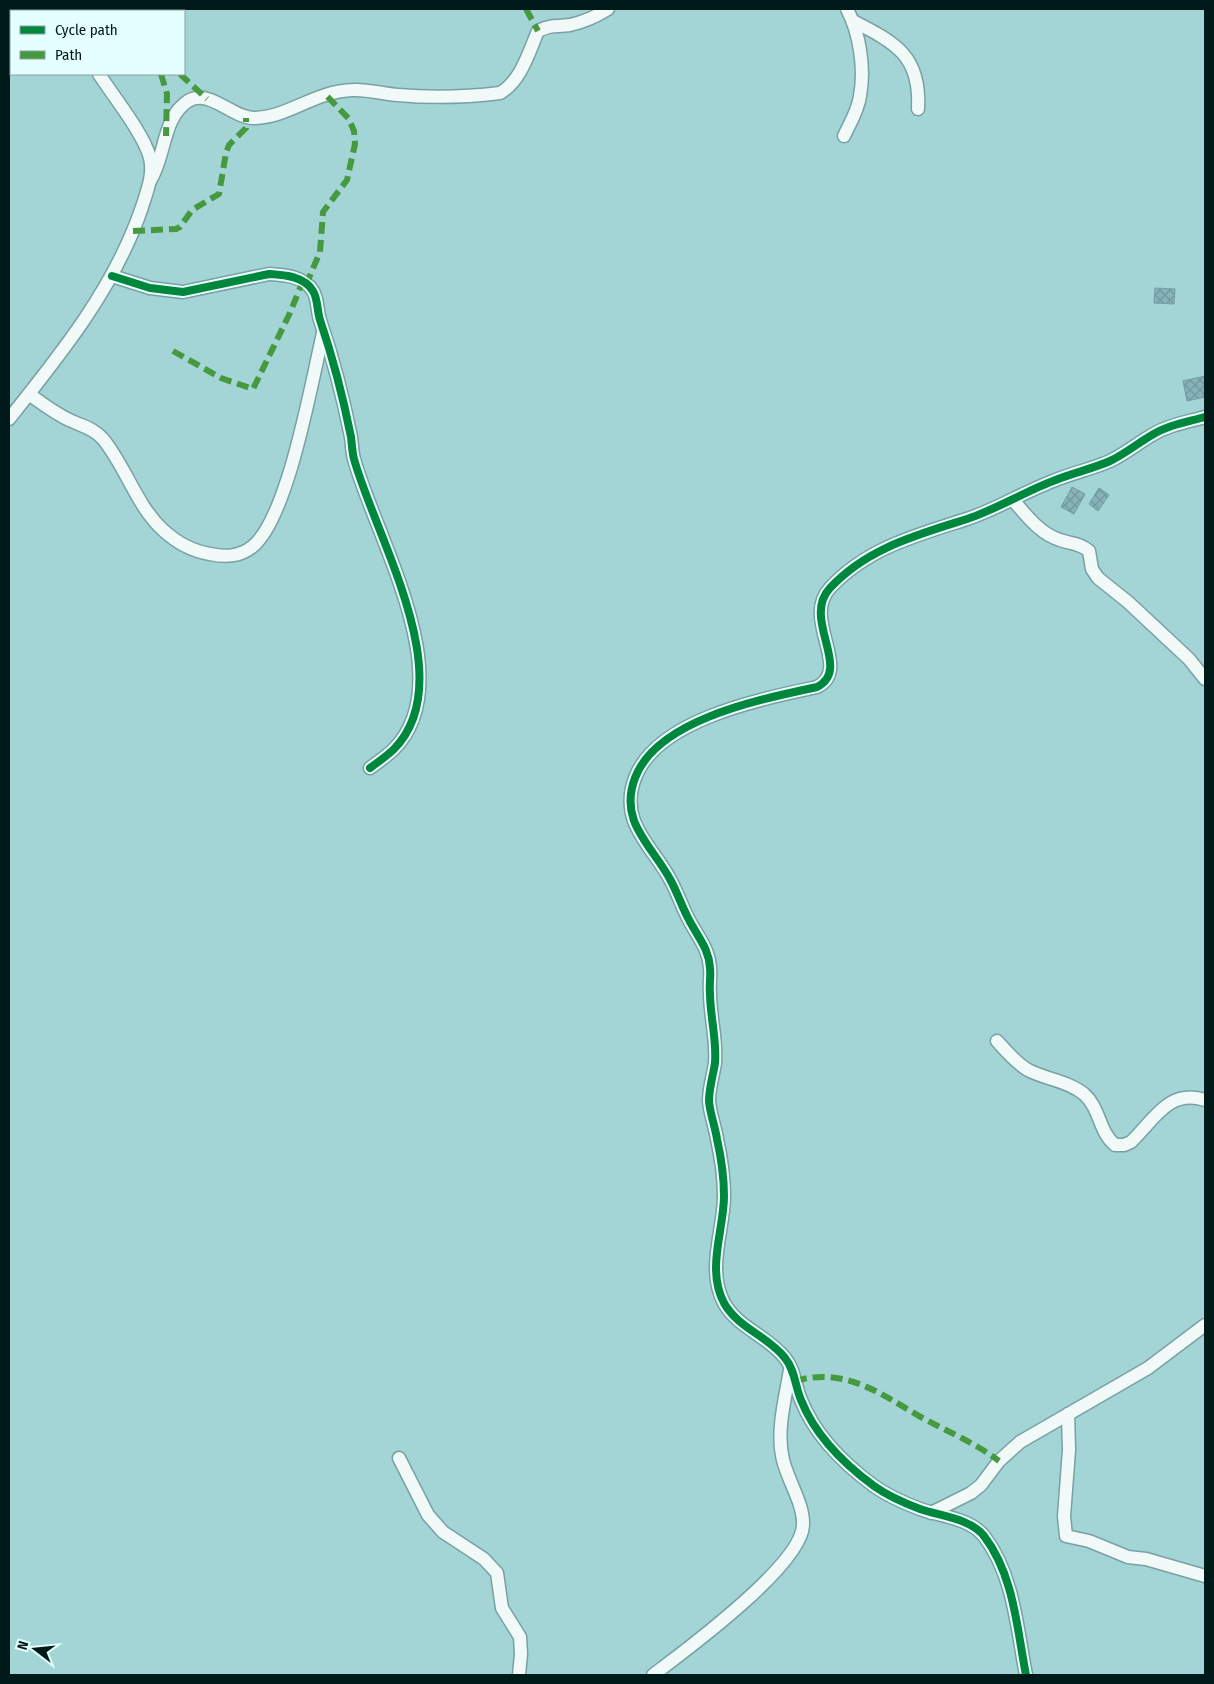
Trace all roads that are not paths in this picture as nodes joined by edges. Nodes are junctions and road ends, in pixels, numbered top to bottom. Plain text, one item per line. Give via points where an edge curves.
1 (608, 9) edge
2 (847, 9) edge
3 (853, 21) junction
4 (100, 75) edge
5 (918, 109) dead end
6 (844, 136) dead end
7 (150, 181) junction
8 (112, 276) junction
9 (324, 331) junction
10 (29, 394) junction
11 (1205, 418) edge
12 (9, 419) edge
13 (1013, 500) junction
14 (1205, 679) edge
15 (370, 768) dead end
16 (997, 1041) dead end
17 (1205, 1100) edge
18 (1205, 1325) edge
19 (790, 1365) junction
20 (1068, 1414) junction
21 (399, 1458) dead end
22 (932, 1513) junction
23 (1205, 1576) edge
24 (519, 1675) edge
25 (653, 1675) edge
26 (1026, 1675) edge

1 - 7 street via 584,20 538,31 521,69 509,87 500,93 424,96 354,90 325,94 287,110 256,118 237,114 207,98 196,98 171,121 158,168
2 - 3 street
3 - 5 street via 882,36 901,51 914,70 919,88
3 - 6 street via 862,77 860,98
4 - 7 street via 143,142 150,158
7 - 8 street via 126,249
8 - 9 street via 171,292 192,291 269,274 294,277 314,292
8 - 10 street
9 - 10 street via 281,499 268,528 254,546 237,556 202,553 181,544 164,531 151,518 128,475 102,438
9 - 15 street via 354,457 407,603 418,645 419,682 415,711 394,749
10 - 12 street
11 - 13 street via 1171,425 1110,461 1053,481
13 - 14 street via 1032,522 1048,534 1084,546 1089,551 1092,569 1098,578 1189,659
13 - 19 street via 968,519 900,540 847,574 829,589 822,603 821,622 832,671 826,683 704,718 669,739 646,759 635,777 630,797 634,827 670,879 707,951 711,970 715,1051 710,1105 723,1176 723,1216 716,1259 723,1301 745,1326 782,1354
16 - 17 street via 1026,1069 1077,1088 1086,1096 1107,1139 1115,1146 1131,1142 1177,1098 1189,1096
18 - 20 street via 1148,1368
19 - 22 street via 801,1400 812,1421 848,1466 895,1499
19 - 25 street via 780,1439 782,1460 802,1515 801,1536 772,1576
20 - 22 street via 1020,1442 999,1460 971,1493
20 - 23 street via 1066,1536 1089,1541 1128,1557
21 - 24 street via 419,1502 436,1525 450,1538 484,1559 497,1573 502,1608 520,1637
22 - 26 street via 958,1520 983,1535 1011,1597

